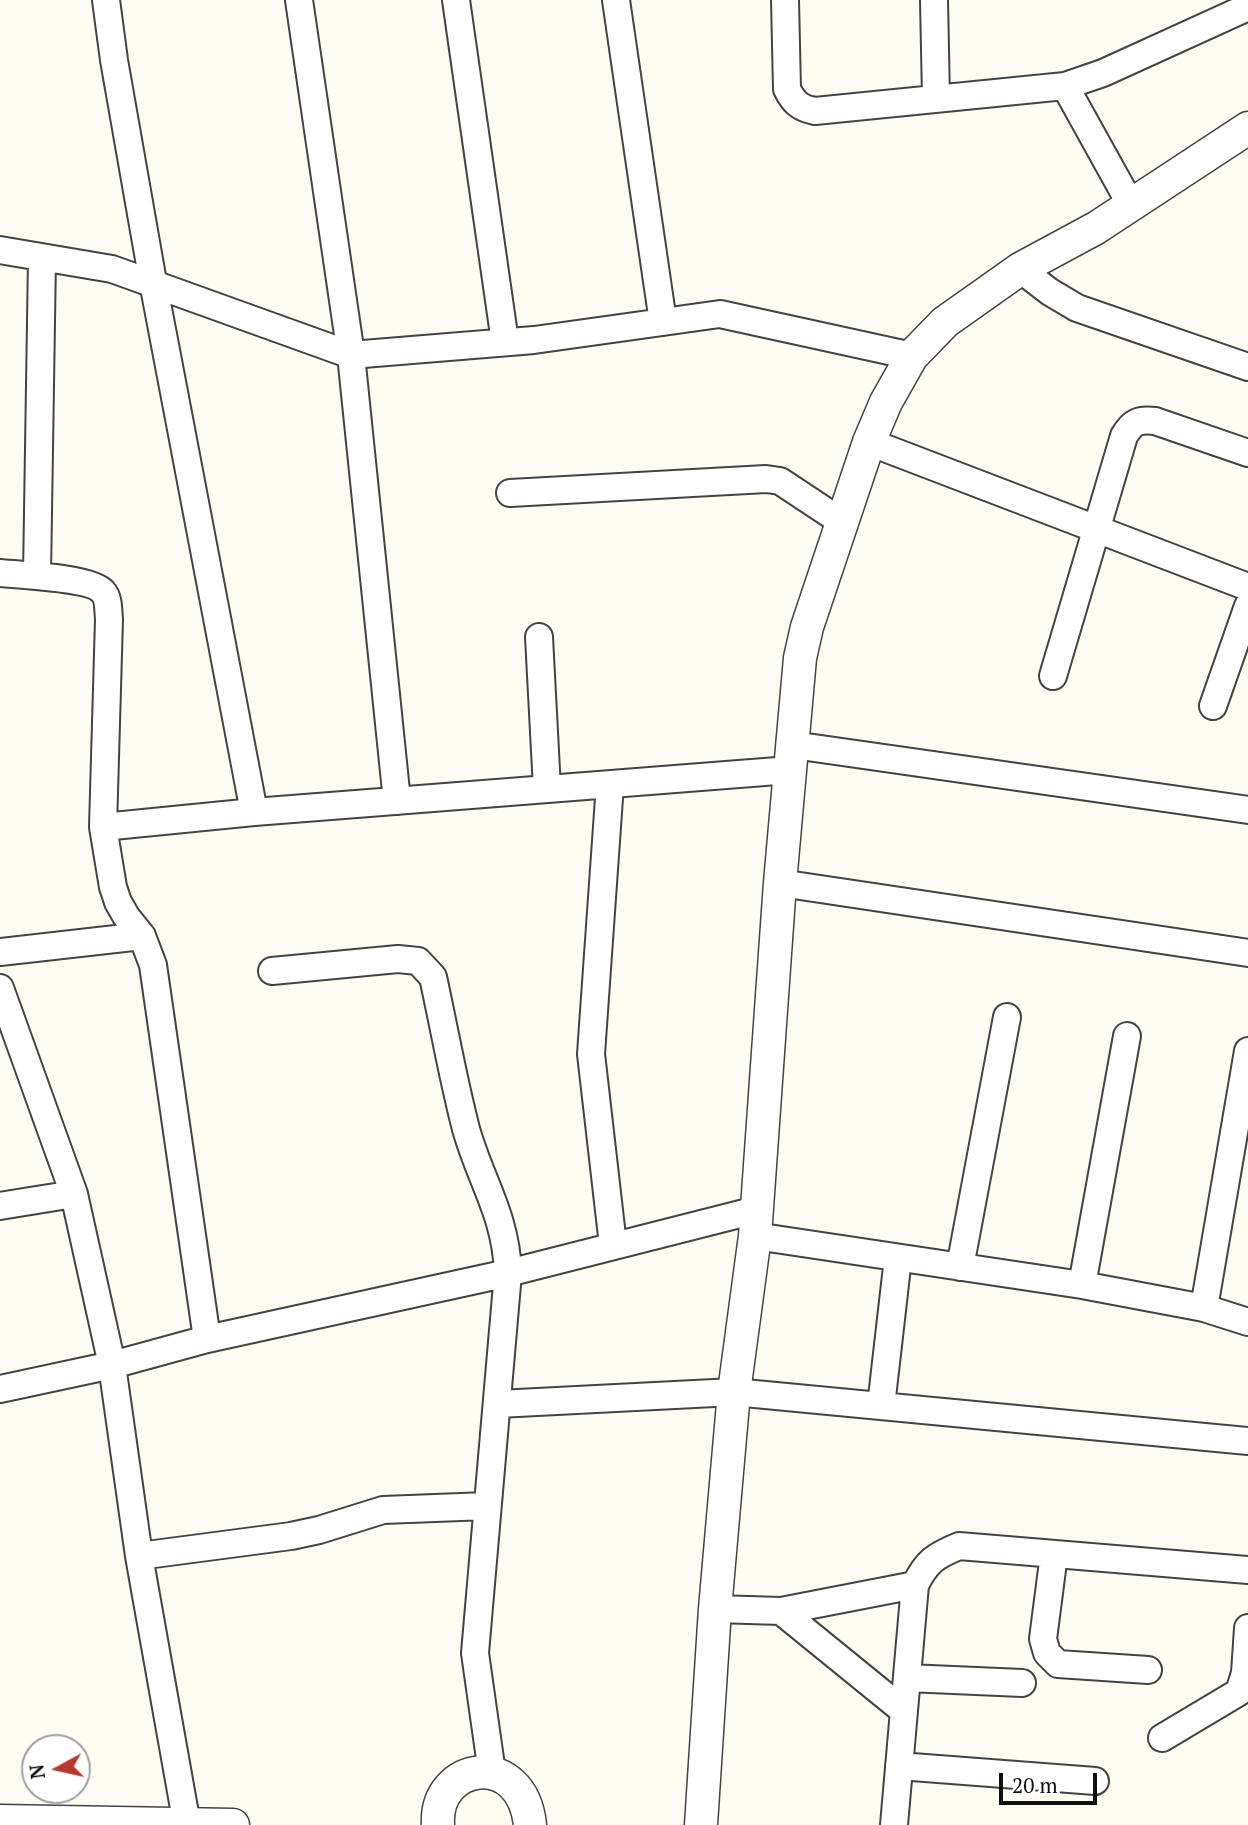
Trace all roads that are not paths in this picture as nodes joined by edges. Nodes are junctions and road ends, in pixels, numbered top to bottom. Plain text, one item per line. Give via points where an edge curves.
1 (106, 0) edge
2 (299, 0) edge
3 (456, 0) edge
4 (616, 0) edge
5 (785, 0) edge
6 (934, 0) edge
7 (1248, 7) edge
8 (1065, 86) junction
9 (936, 98) junction
10 (1248, 128) edge
11 (1131, 205) junction
12 (0, 250) edge
13 (42, 258) junction
14 (1020, 269) junction
15 (153, 282) junction
16 (663, 322) junction
17 (505, 342) junction
18 (351, 355) junction
19 (912, 356) junction
20 (1248, 367) edge
21 (869, 442) junction
22 (1248, 453) edge
23 (510, 493) dead end
24 (842, 522) junction
25 (1095, 529) junction
26 (0, 573) edge
27 (37, 576) junction
28 (1248, 587) edge
29 (1248, 606) edge
30 (539, 637) dead end
31 (1053, 676) dead end
32 (1213, 706) dead end
33 (792, 758) junction
34 (611, 785) junction
35 (547, 789) junction
36 (397, 801) junction
37 (1248, 810) edge
38 (254, 812) junction
39 (103, 827) junction
40 (780, 883) junction
41 (142, 936) junction
42 (0, 952) edge
43 (1248, 953) edge
44 (272, 971) dead end
45 (0, 988) edge
46 (1007, 1017) dead end
47 (1128, 1036) dead end
48 (1248, 1051) edge
49 (74, 1194) junction
50 (0, 1206) edge
51 (755, 1223) junction
52 (613, 1245) junction
53 (898, 1258) junction
54 (960, 1267) junction
55 (508, 1273) junction
56 (1082, 1285) junction
57 (1204, 1308) junction
58 (1248, 1322) edge
59 (207, 1339) junction
60 (112, 1365) junction
61 (0, 1389) edge
62 (734, 1392) junction
63 (498, 1404) junction
64 (881, 1406) junction
65 (1248, 1441) edge
66 (487, 1506) junction
67 (1054, 1554) junction
68 (139, 1556) junction
69 (1248, 1570) edge
70 (915, 1585) junction
71 (715, 1609) junction
72 (781, 1611) junction
73 (1248, 1628) edge
74 (1149, 1670) dead end
75 (907, 1678) junction
76 (1022, 1683) dead end
77 (904, 1711) junction
78 (1162, 1738) dead end
79 (899, 1766) junction
80 (492, 1773) junction
81 (1095, 1781) dead end
82 (0, 1821) edge
83 (187, 1825) edge
84 (233, 1825) edge
85 (438, 1825) edge
86 (531, 1825) edge
87 (701, 1825) edge
88 (894, 1825) edge

1 - 15 street
2 - 18 street
3 - 17 street
4 - 16 street
5 - 9 street via 787,89 793,102 815,111
6 - 9 street
7 - 8 street
8 - 9 street
8 - 11 street
10 - 11 street
11 - 14 street
12 - 13 street
13 - 15 street via 112,269
13 - 27 street
14 - 19 street via 945,322
14 - 20 street via 1077,308
15 - 18 street
15 - 38 street
16 - 17 street
16 - 19 street via 720,314
17 - 18 street
18 - 36 street
19 - 21 street
21 - 24 street
21 - 25 street
22 - 25 street via 1155,421 1131,424
23 - 24 street via 747,478 780,481
24 - 33 street via 802,647
25 - 28 street
25 - 31 street
26 - 27 street
27 - 39 street via 88,583 103,592 108,603
29 - 32 street
30 - 35 street
33 - 34 street
33 - 37 street
33 - 40 street
34 - 35 street
34 - 52 street via 591,1054
35 - 36 street
36 - 38 street
38 - 39 street
39 - 41 street via 118,902
40 - 43 street
40 - 51 street
41 - 42 street
41 - 59 street via 153,965
44 - 55 street via 398,959 418,961 433,977 467,1131 500,1219
45 - 49 street
46 - 54 street
47 - 56 street
48 - 57 street
49 - 50 street
49 - 60 street
51 - 52 street
51 - 53 street
51 - 62 street
52 - 55 street
53 - 54 street
53 - 64 street
54 - 56 street
55 - 59 street
55 - 63 street
56 - 57 street
57 - 58 street
59 - 60 street
60 - 61 street
60 - 68 street
62 - 63 street
62 - 64 street
62 - 71 street
63 - 66 street
64 - 65 street
66 - 68 street via 383,1510 291,1536
66 - 80 street via 475,1653
67 - 69 street
67 - 70 street via 959,1546 924,1567
67 - 74 street via 1043,1639 1047,1653 1058,1664
68 - 83 street
70 - 72 street
70 - 75 street
71 - 72 street
71 - 87 street
72 - 77 street
73 - 78 street via 1239,1692
75 - 76 street
75 - 77 street
77 - 79 street
79 - 81 street
79 - 88 street
80 - 85 street via 461,1778 450,1787 442,1800
80 - 86 street via 519,1789
82 - 83 street
83 - 84 street

